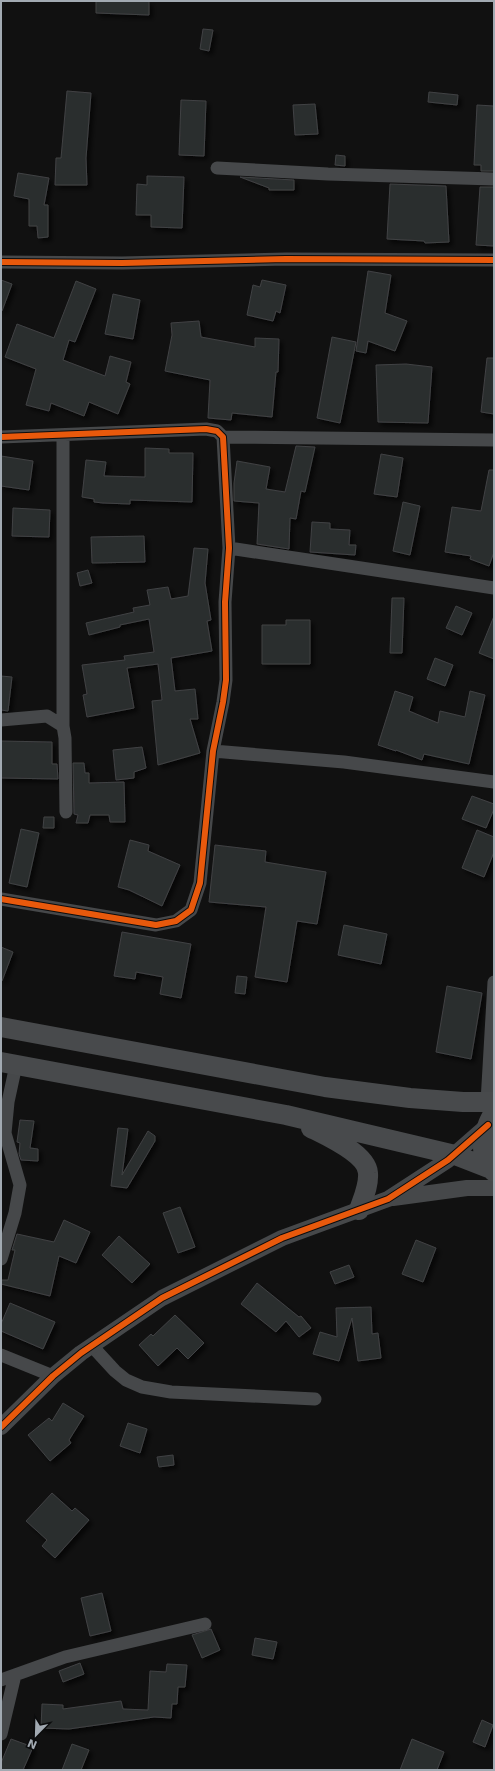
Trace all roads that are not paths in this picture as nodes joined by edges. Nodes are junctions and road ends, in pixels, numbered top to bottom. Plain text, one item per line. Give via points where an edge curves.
1 (217, 168) dead end
2 (494, 179) edge
3 (494, 260) edge
4 (1, 262) edge
5 (63, 435) junction
6 (1, 437) edge
7 (222, 437) junction
8 (494, 440) edge
9 (229, 548) junction
10 (494, 588) edge
11 (1, 720) edge
12 (63, 726) junction
13 (213, 751) junction
14 (494, 782) edge
15 (66, 812) dead end
16 (1, 899) edge
17 (494, 982) edge
18 (1, 1027) edge
19 (9, 1063) edge
20 (491, 1110) edge
21 (286, 1115) junction
22 (455, 1155) junction
23 (493, 1176) edge
24 (388, 1199) junction
25 (359, 1210) junction
26 (1, 1259) edge
27 (92, 1346) junction
28 (1, 1355) edge
29 (53, 1376) junction
30 (315, 1399) dead end
31 (1, 1427) edge
32 (205, 1624) dead end
33 (15, 1675) junction
34 (1, 1680) edge
35 (1, 1734) edge

1 - 2 street
3 - 4 street
5 - 6 street
5 - 7 street via 206,429 217,431
5 - 12 street
7 - 8 street
7 - 9 street
9 - 10 street
9 - 13 street via 225,602 226,680
11 - 12 street via 47,716
12 - 15 street
13 - 14 street via 344,762
13 - 16 street via 200,883 191,910 176,921 156,925
17 - 20 street
18 - 20 main road via 325,1087 463,1102
19 - 21 main road
19 - 26 street via 6,1133 20,1185 15,1213
20 - 22 street
20 - 23 main road via 483,1137 483,1148
21 - 22 main road
21 - 25 main road via 328,1137 362,1159 368,1172 367,1188
22 - 23 main road
22 - 24 street
23 - 24 street via 467,1188
24 - 25 street
25 - 27 street via 282,1238 162,1298
27 - 29 street
27 - 30 street via 121,1376 142,1387 171,1392
28 - 29 street
29 - 31 street
32 - 33 street via 65,1657
33 - 34 street
33 - 35 street

